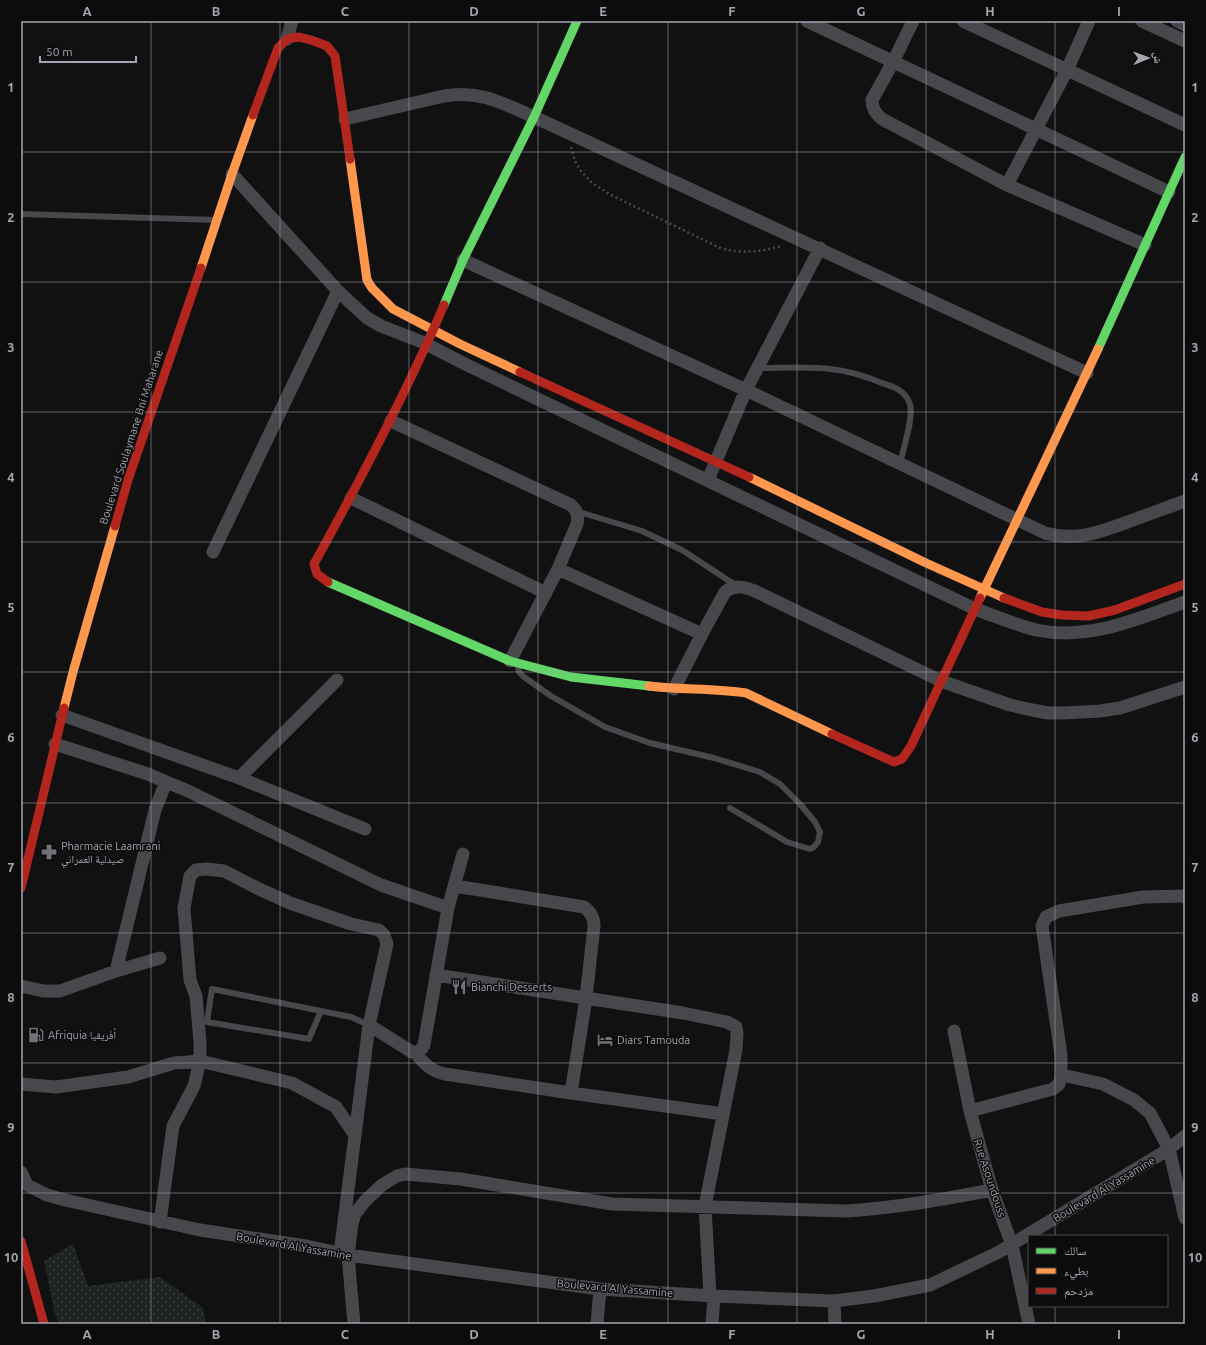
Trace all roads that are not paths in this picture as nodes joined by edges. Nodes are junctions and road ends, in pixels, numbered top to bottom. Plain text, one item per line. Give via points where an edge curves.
1 (292, 21) edge
2 (578, 21) edge
3 (807, 21) edge
4 (913, 21) edge
5 (963, 21) edge
6 (1089, 21) edge
7 (1142, 21) edge
8 (1177, 21) edge
9 (1185, 25) edge
10 (287, 39) junction
11 (1185, 41) edge
12 (894, 62) junction
13 (1067, 70) junction
14 (534, 117) junction
15 (345, 119) junction
16 (1185, 125) edge
17 (1036, 129) junction
18 (1185, 157) edge
19 (232, 174) junction
20 (1007, 185) junction
21 (1169, 192) junction
22 (21, 214) edge
23 (218, 220) junction
24 (1145, 245) junction
25 (820, 248) junction
26 (463, 260) junction
27 (338, 291) junction
28 (432, 329) junction
29 (427, 345) junction
30 (758, 368) junction
31 (1087, 373) junction
32 (746, 390) junction
33 (391, 421) junction
34 (716, 462) junction
35 (900, 464) junction
36 (708, 480) junction
37 (351, 498) junction
38 (1185, 501) edge
39 (576, 511) junction
40 (1016, 520) junction
41 (213, 552) dead end
42 (558, 569) junction
43 (1185, 584) edge
44 (738, 587) junction
45 (984, 590) junction
46 (546, 593) junction
47 (1185, 602) edge
48 (975, 609) junction
49 (702, 634) junction
50 (515, 662) junction
51 (337, 680) dead end
52 (941, 681) junction
53 (1185, 687) edge
54 (674, 689) junction
55 (62, 715) junction
56 (55, 744) junction
57 (239, 778) junction
58 (166, 782) junction
59 (730, 808) dead end
60 (365, 829) dead end
61 (463, 854) dead end
62 (454, 886) junction
63 (21, 888) edge
64 (1185, 896) edge
65 (448, 908) junction
66 (160, 958) dead end
67 (116, 971) junction
68 (436, 975) junction
69 (21, 986) edge
70 (586, 998) junction
71 (321, 1011) junction
72 (369, 1025) junction
73 (954, 1031) dead end
74 (415, 1052) junction
75 (200, 1061) junction
76 (1062, 1075) junction
77 (21, 1084) edge
78 (572, 1094) junction
79 (970, 1111) junction
80 (723, 1114) junction
81 (354, 1135) junction
82 (1185, 1136) edge
83 (1170, 1149) junction
84 (21, 1172) edge
85 (992, 1190) junction
86 (705, 1206) junction
87 (1185, 1218) edge
88 (160, 1222) junction
89 (1028, 1235) edge
90 (1028, 1235) edge
91 (21, 1241) edge
92 (1012, 1245) junction
93 (344, 1254) junction
94 (600, 1289) junction
95 (712, 1296) junction
96 (834, 1301) junction
97 (44, 1324) edge
98 (354, 1324) edge
99 (597, 1324) edge
100 (712, 1324) edge
101 (835, 1324) edge
102 (1029, 1324) edge

1 - 10 street
2 - 14 main road
3 - 12 street
4 - 12 street
5 - 13 street
6 - 13 street
7 - 11 street
8 - 9 street
10 - 15 main road via 299,37 311,40 333,51 337,60
10 - 19 main road, Boulevard Soulaymane Bni Maharane via 278,48
12 - 17 street
12 - 20 street via 872,100 877,115
13 - 16 street
13 - 17 street
14 - 15 street via 486,97 456,94
14 - 25 street
14 - 26 main road
15 - 28 main road via 367,280 378,296 393,309
17 - 20 street
17 - 21 street
18 - 21 main road
19 - 23 main road, Boulevard Soulaymane Bni Maharane
19 - 27 street
20 - 24 street
21 - 24 main road
22 - 23 lane
23 - 55 main road, Boulevard Soulaymane Bni Maharane via 128,480
24 - 31 main road
25 - 30 street
25 - 31 street
26 - 28 main road
26 - 32 street
27 - 29 street via 366,318
27 - 41 street
28 - 29 main road
28 - 34 main road
29 - 33 main road
29 - 36 street
30 - 32 street
30 - 35 lane via 829,369 853,373 899,389 911,405 909,428
31 - 40 main road
32 - 34 street
32 - 35 street
33 - 37 main road
33 - 39 street via 571,505
34 - 36 street
34 - 45 main road
35 - 40 street
36 - 48 street
37 - 46 street
37 - 50 main road via 314,564 316,574 331,584
38 - 40 street via 1102,532 1081,536 1045,534
39 - 42 street via 577,524
39 - 44 lane via 642,531 682,550
40 - 45 main road
42 - 46 street
42 - 49 street
43 - 45 main road via 1114,610 1088,616 1042,612
44 - 49 street via 726,592
44 - 52 street via 749,588
45 - 48 main road
46 - 50 street
47 - 48 street via 1105,629 1065,633 1025,627
48 - 52 main road
49 - 54 street
50 - 54 main road via 571,677
50 - 59 lane via 524,677 605,727 650,743 760,772 780,784 815,822 820,832 818,842 810,849 787,842
51 - 57 street
52 - 53 street via 1010,705 1048,713 1120,708
52 - 54 main road via 911,746 902,758 894,762 746,693
55 - 56 main road, Boulevard Soulaymane Bni Maharane
55 - 57 street
56 - 58 street
56 - 63 main road, Boulevard Soulaymane Bni Maharane
57 - 60 street
58 - 65 street via 381,885
58 - 67 street via 155,810
61 - 62 street
62 - 65 street
62 - 70 street via 584,907 588,910 594,919 594,926
64 - 76 street via 1143,897 1059,911 1046,917 1042,926 1059,1036
65 - 68 street
66 - 67 street
67 - 69 street via 60,991 43,991
68 - 70 street
68 - 74 street via 424,1045 421,1050
70 - 78 street
70 - 80 street via 690,1014 727,1022 736,1027 736,1050
71 - 71 lane via 309,1039 207,1022 212,989
71 - 72 lane
72 - 74 street
72 - 75 street via 387,944 379,930 351,924 290,903 224,871 196,870 190,876 184,908 190,980 196,996
72 - 81 street
73 - 79 street, Rue Asoundouss
74 - 78 street via 431,1069 445,1074
75 - 77 street via 174,1063 128,1078 56,1087
75 - 81 street via 292,1083 336,1107
75 - 88 street via 194,1086 173,1126
76 - 79 street via 1060,1082 1053,1089
76 - 83 street via 1103,1084 1134,1100 1150,1113
78 - 80 street
79 - 85 street, Rue Asoundouss
80 - 86 street
81 - 93 street
82 - 83 street, Boulevard Al Yassamine
83 - 87 street
83 - 89 street, Boulevard Al Yassamine
84 - 88 street, Boulevard Al Yassamine via 27,1185 47,1195
85 - 86 street via 852,1211
85 - 92 street, Rue Asoundouss
86 - 93 street via 612,1204 506,1186 405,1174 382,1185 365,1200 355,1214
86 - 95 street
88 - 93 street, Boulevard Al Yassamine
90 - 92 street, Boulevard Al Yassamine
91 - 97 main road
92 - 96 street, Boulevard Al Yassamine via 930,1284 874,1296
92 - 102 street, Rue Asoundouss
93 - 94 street, Boulevard Al Yassamine
93 - 98 street
94 - 95 street, Boulevard Al Yassamine
94 - 99 street
95 - 96 street, Boulevard Al Yassamine
95 - 100 street
96 - 101 street

